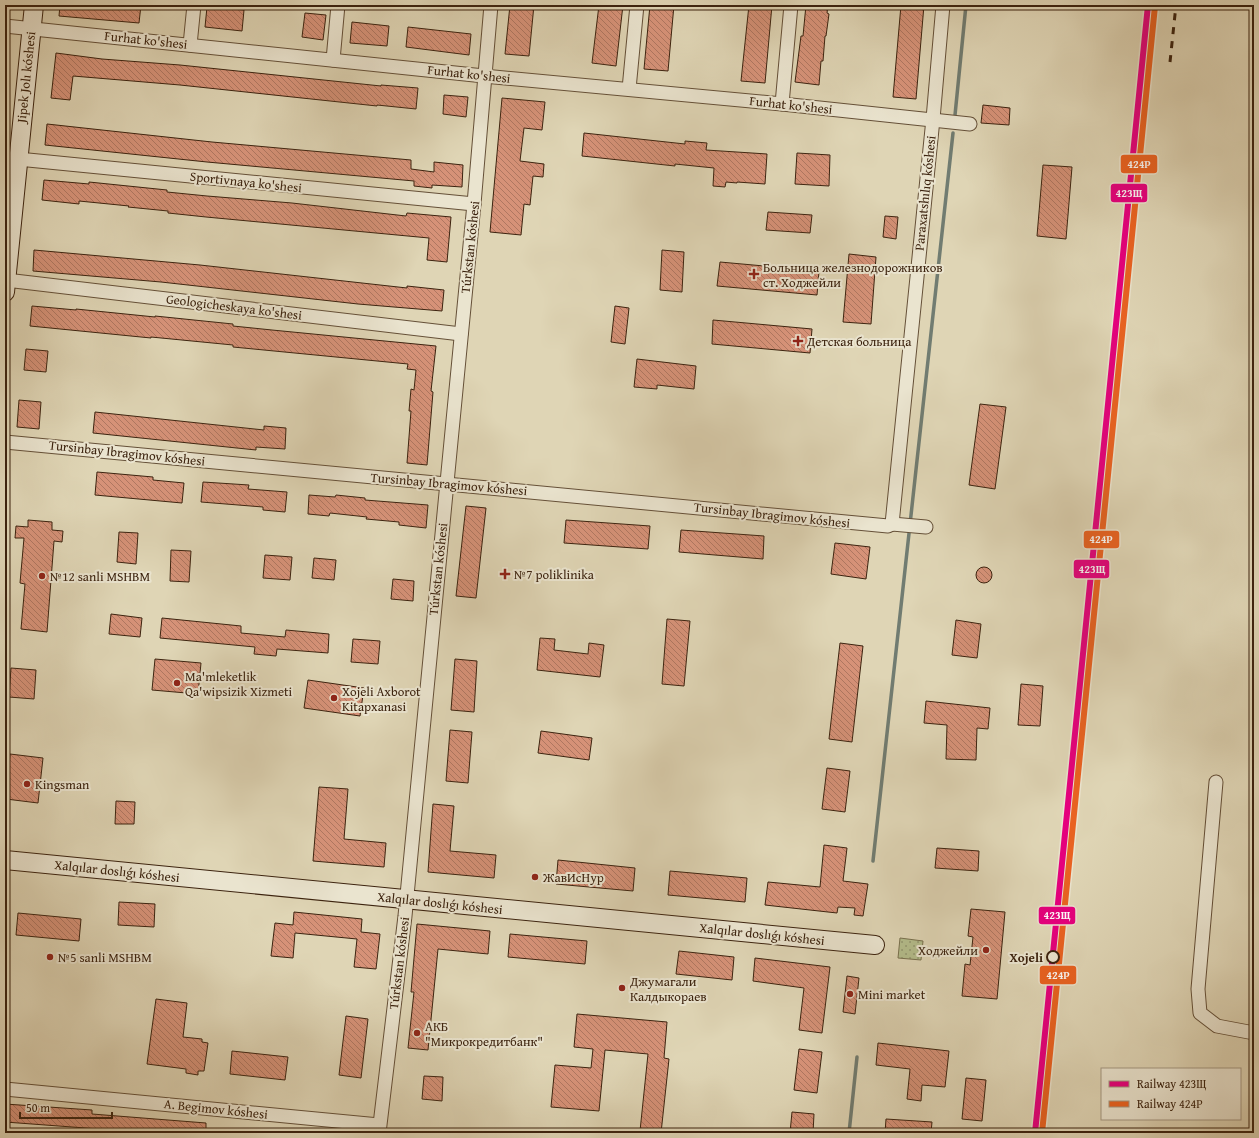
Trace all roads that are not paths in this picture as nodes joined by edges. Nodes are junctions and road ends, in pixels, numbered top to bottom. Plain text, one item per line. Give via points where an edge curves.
1 (34, 5) edge
2 (194, 5) edge
3 (338, 5) edge
4 (491, 5) edge
5 (637, 5) edge
6 (791, 5) edge
7 (942, 5) edge
8 (5, 26) edge
9 (31, 28) junction
10 (190, 45) junction
11 (333, 60) junction
12 (484, 76) junction
13 (629, 89) junction
14 (782, 104) junction
15 (933, 119) junction
16 (970, 124) dead end
17 (18, 159) junction
18 (474, 204) junction
19 (6, 286) edge
20 (461, 334) junction
21 (5, 442) edge
22 (446, 484) junction
23 (892, 524) junction
24 (926, 527) dead end
25 (1216, 782) dead end
26 (5, 860) edge
27 (406, 900) junction
28 (875, 945) dead end
29 (1254, 1033) edge
30 (5, 1089) edge
31 (379, 1129) edge

1 - 9 street, Jipek Jolı kóshesi
2 - 10 street
3 - 11 street
4 - 12 street, Túrkstan kóshesi
5 - 13 street
6 - 14 street
7 - 15 street, Paraxatshılıq kóshesi
8 - 9 street, Furhat ko'shesi
9 - 10 street, Furhat ko'shesi
9 - 17 street, Jipek Jolı kóshesi
10 - 11 street, Furhat ko'shesi
11 - 12 street, Furhat ko'shesi
12 - 13 street, Furhat ko'shesi
12 - 18 street, Túrkstan kóshesi
13 - 14 street, Furhat ko'shesi
14 - 15 street, Furhat ko'shesi
15 - 16 street, Furhat ko'shesi
15 - 23 street, Paraxatshılıq kóshesi
17 - 18 street, Sportivnaya ko'shesi
17 - 19 street, Jipek Jolı kóshesi
18 - 20 street, Túrkstan kóshesi
19 - 20 street, Geologicheskaya ko'shesi
20 - 22 street, Túrkstan kóshesi
21 - 22 street, Tursinbay Ibragimov kóshesi
22 - 23 street, Tursinbay Ibragimov kóshesi via 888,526
22 - 27 street, Túrkstan kóshesi
23 - 24 street, Tursinbay Ibragimov kóshesi
25 - 29 street via 1198,989 1200,1013 1217,1026
26 - 27 street, Xalqılar doslıǵı kóshesi
27 - 28 street, Xalqılar doslıǵı kóshesi
27 - 31 street, Túrkstan kóshesi
30 - 31 street, A. Begimov kóshesi

